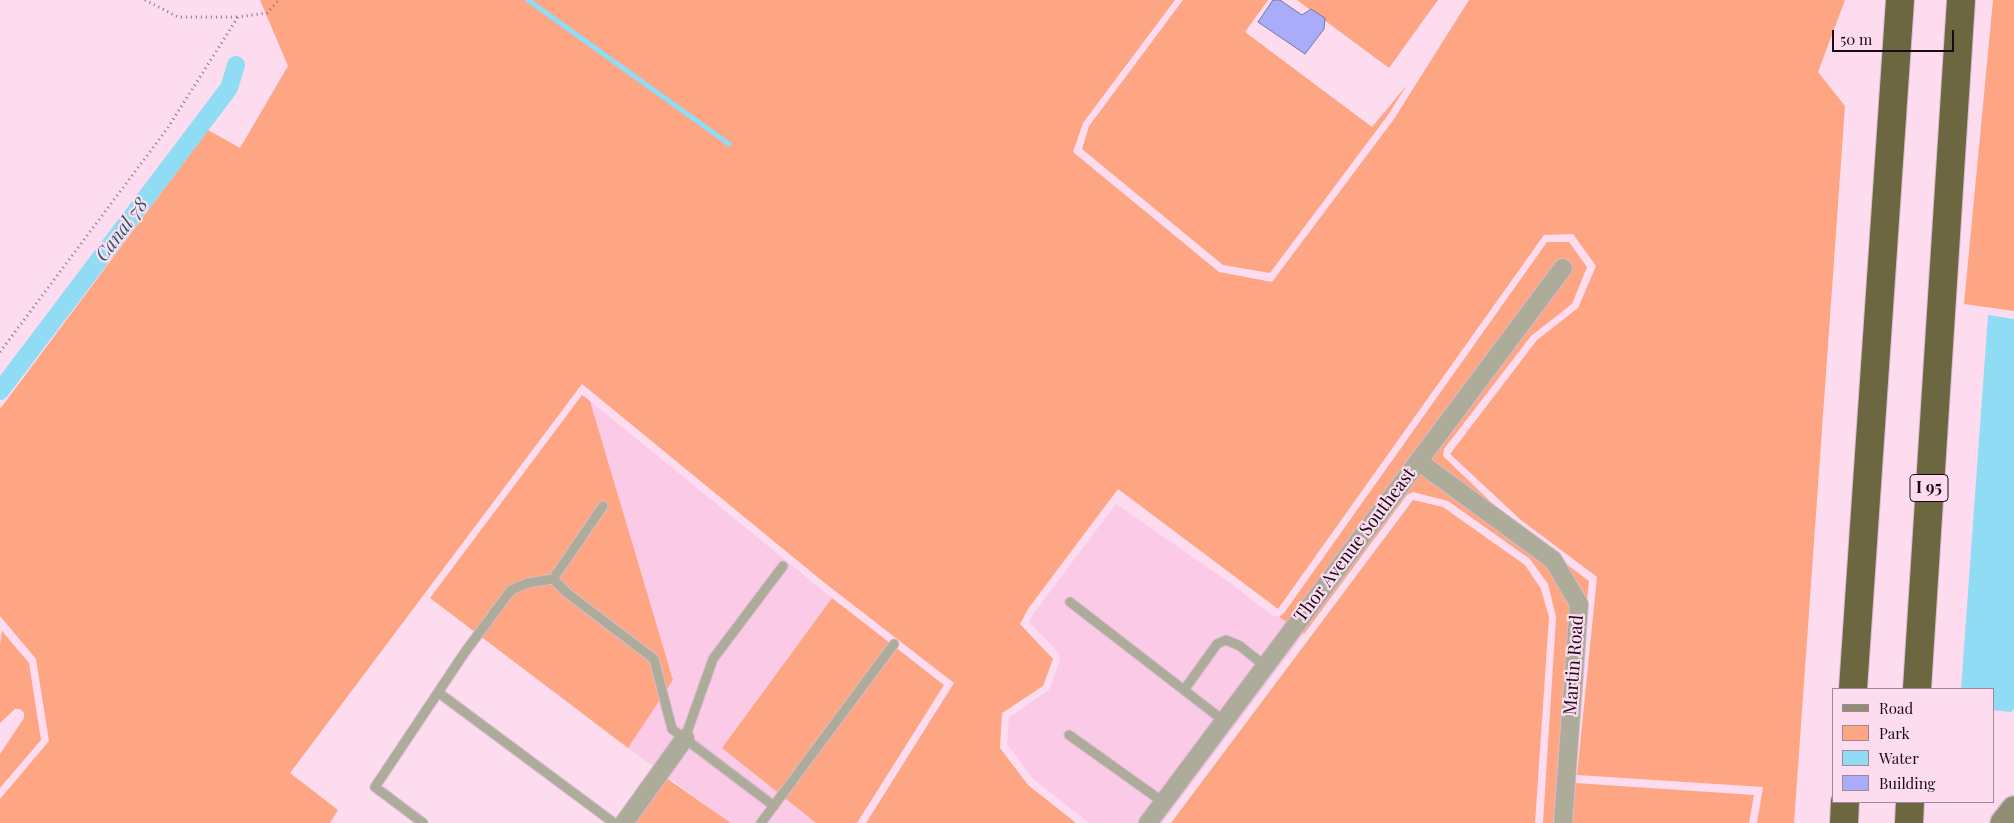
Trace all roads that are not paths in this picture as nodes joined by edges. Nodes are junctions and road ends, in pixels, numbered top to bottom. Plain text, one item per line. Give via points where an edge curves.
1 (1900, 0) edge
2 (1961, 0) edge
3 (1563, 268) dead end
4 (1418, 461) junction
5 (604, 506) dead end
6 (783, 566) dead end
7 (553, 579) junction
8 (1070, 602) dead end
9 (894, 644) dead end
10 (1265, 666) junction
11 (1853, 688) edge
12 (1917, 688) edge
13 (1184, 690) junction
14 (439, 693) junction
15 (1224, 721) junction
16 (1069, 735) dead end
17 (685, 738) junction
18 (1163, 802) junction
19 (1845, 803) edge
20 (1910, 803) edge
21 (774, 806) junction
22 (2014, 809) edge
23 (423, 823) edge
24 (614, 823) edge
25 (624, 823) edge
26 (761, 823) edge
27 (1148, 823) edge
28 (1563, 823) edge
29 (1844, 823) edge
30 (1909, 823) edge
31 (2003, 823) edge

1 - 11 highway
2 - 12 highway, I 95
3 - 4 street, Thor Avenue Southeast
4 - 10 street, Thor Avenue Southeast
4 - 28 street, Martin Road via 1553,560 1579,604
5 - 7 lane
6 - 17 lane via 713,659
7 - 14 lane via 511,590
7 - 17 lane via 654,660 672,729
8 - 13 lane
9 - 21 lane
10 - 13 lane via 1240,646 1226,640 1217,644
10 - 15 street, Thor Avenue Southeast
13 - 15 lane
14 - 23 lane via 375,787
14 - 24 lane
15 - 18 street, Thor Avenue Southeast
16 - 18 lane
17 - 21 lane
17 - 25 street
18 - 27 street, Thor Avenue Southeast
19 - 29 highway
20 - 30 highway
21 - 26 lane
22 - 31 main road

